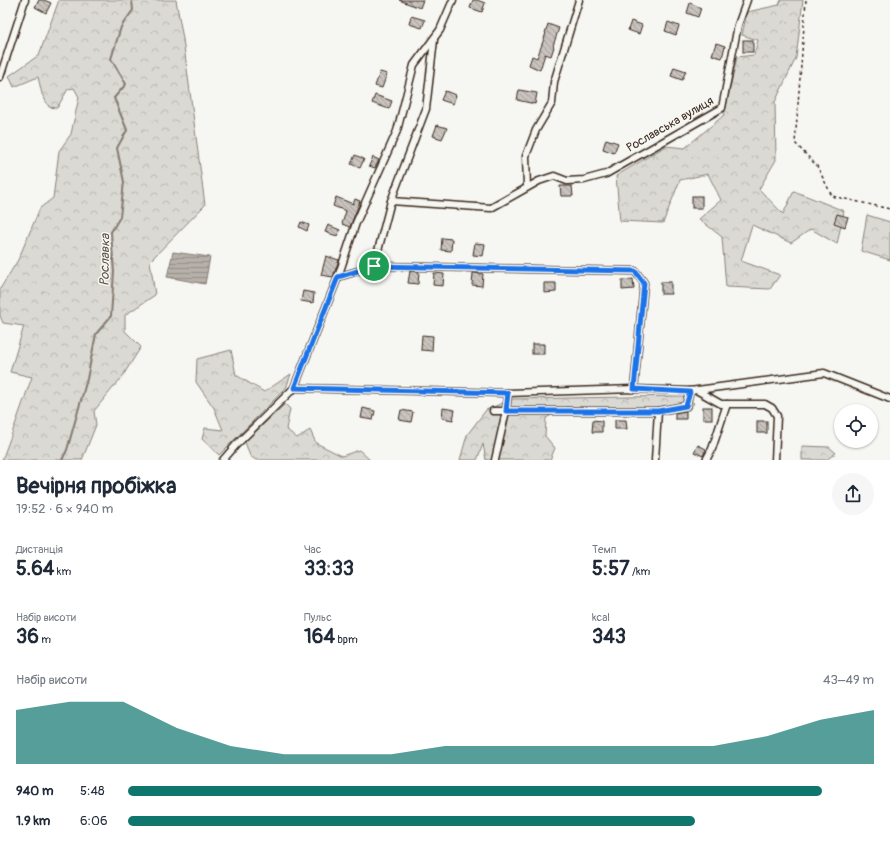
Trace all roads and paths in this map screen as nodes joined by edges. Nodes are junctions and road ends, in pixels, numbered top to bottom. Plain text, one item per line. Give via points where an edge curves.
1 (25, 0) edge
2 (453, 0) edge
3 (579, 0) edge
4 (746, 0) edge
5 (806, 0) edge
6 (434, 39) junction
7 (0, 77) edge
8 (527, 187) junction
9 (391, 201) junction
10 (890, 209) edge
11 (374, 266) junction
12 (338, 277) junction
13 (294, 388) junction
14 (634, 389) junction
15 (698, 391) junction
16 (690, 392) junction
17 (508, 393) junction
18 (890, 398) edge
19 (727, 404) junction
20 (493, 411) dead end
21 (506, 411) junction
22 (658, 411) junction
23 (223, 460) edge
24 (496, 460) edge
25 (655, 460) edge
26 (706, 460) edge
27 (775, 460) edge

1 - 7 street
2 - 6 street
3 - 8 street via 554,82 552,102 536,130 526,156
4 - 8 street, Рославська вулиця via 738,25 722,108 606,174 584,180 567,181 554,176
5 - 10 path via 795,143 817,166 832,196
6 - 9 street via 426,109
6 - 12 street via 414,65 397,131 356,223
8 - 9 street, Рославська вулиця via 491,208
9 - 11 street
11 - 12 street
11 - 14 street via 635,271 644,283
12 - 13 street
13 - 17 street
13 - 23 street
14 - 16 street
14 - 17 street
15 - 16 street
15 - 18 street via 824,373
15 - 19 street via 721,404
16 - 22 street via 686,406
17 - 21 street
19 - 26 street
19 - 27 street via 765,404 772,408 777,416
20 - 21 street
21 - 22 street
21 - 24 street
22 - 25 street

